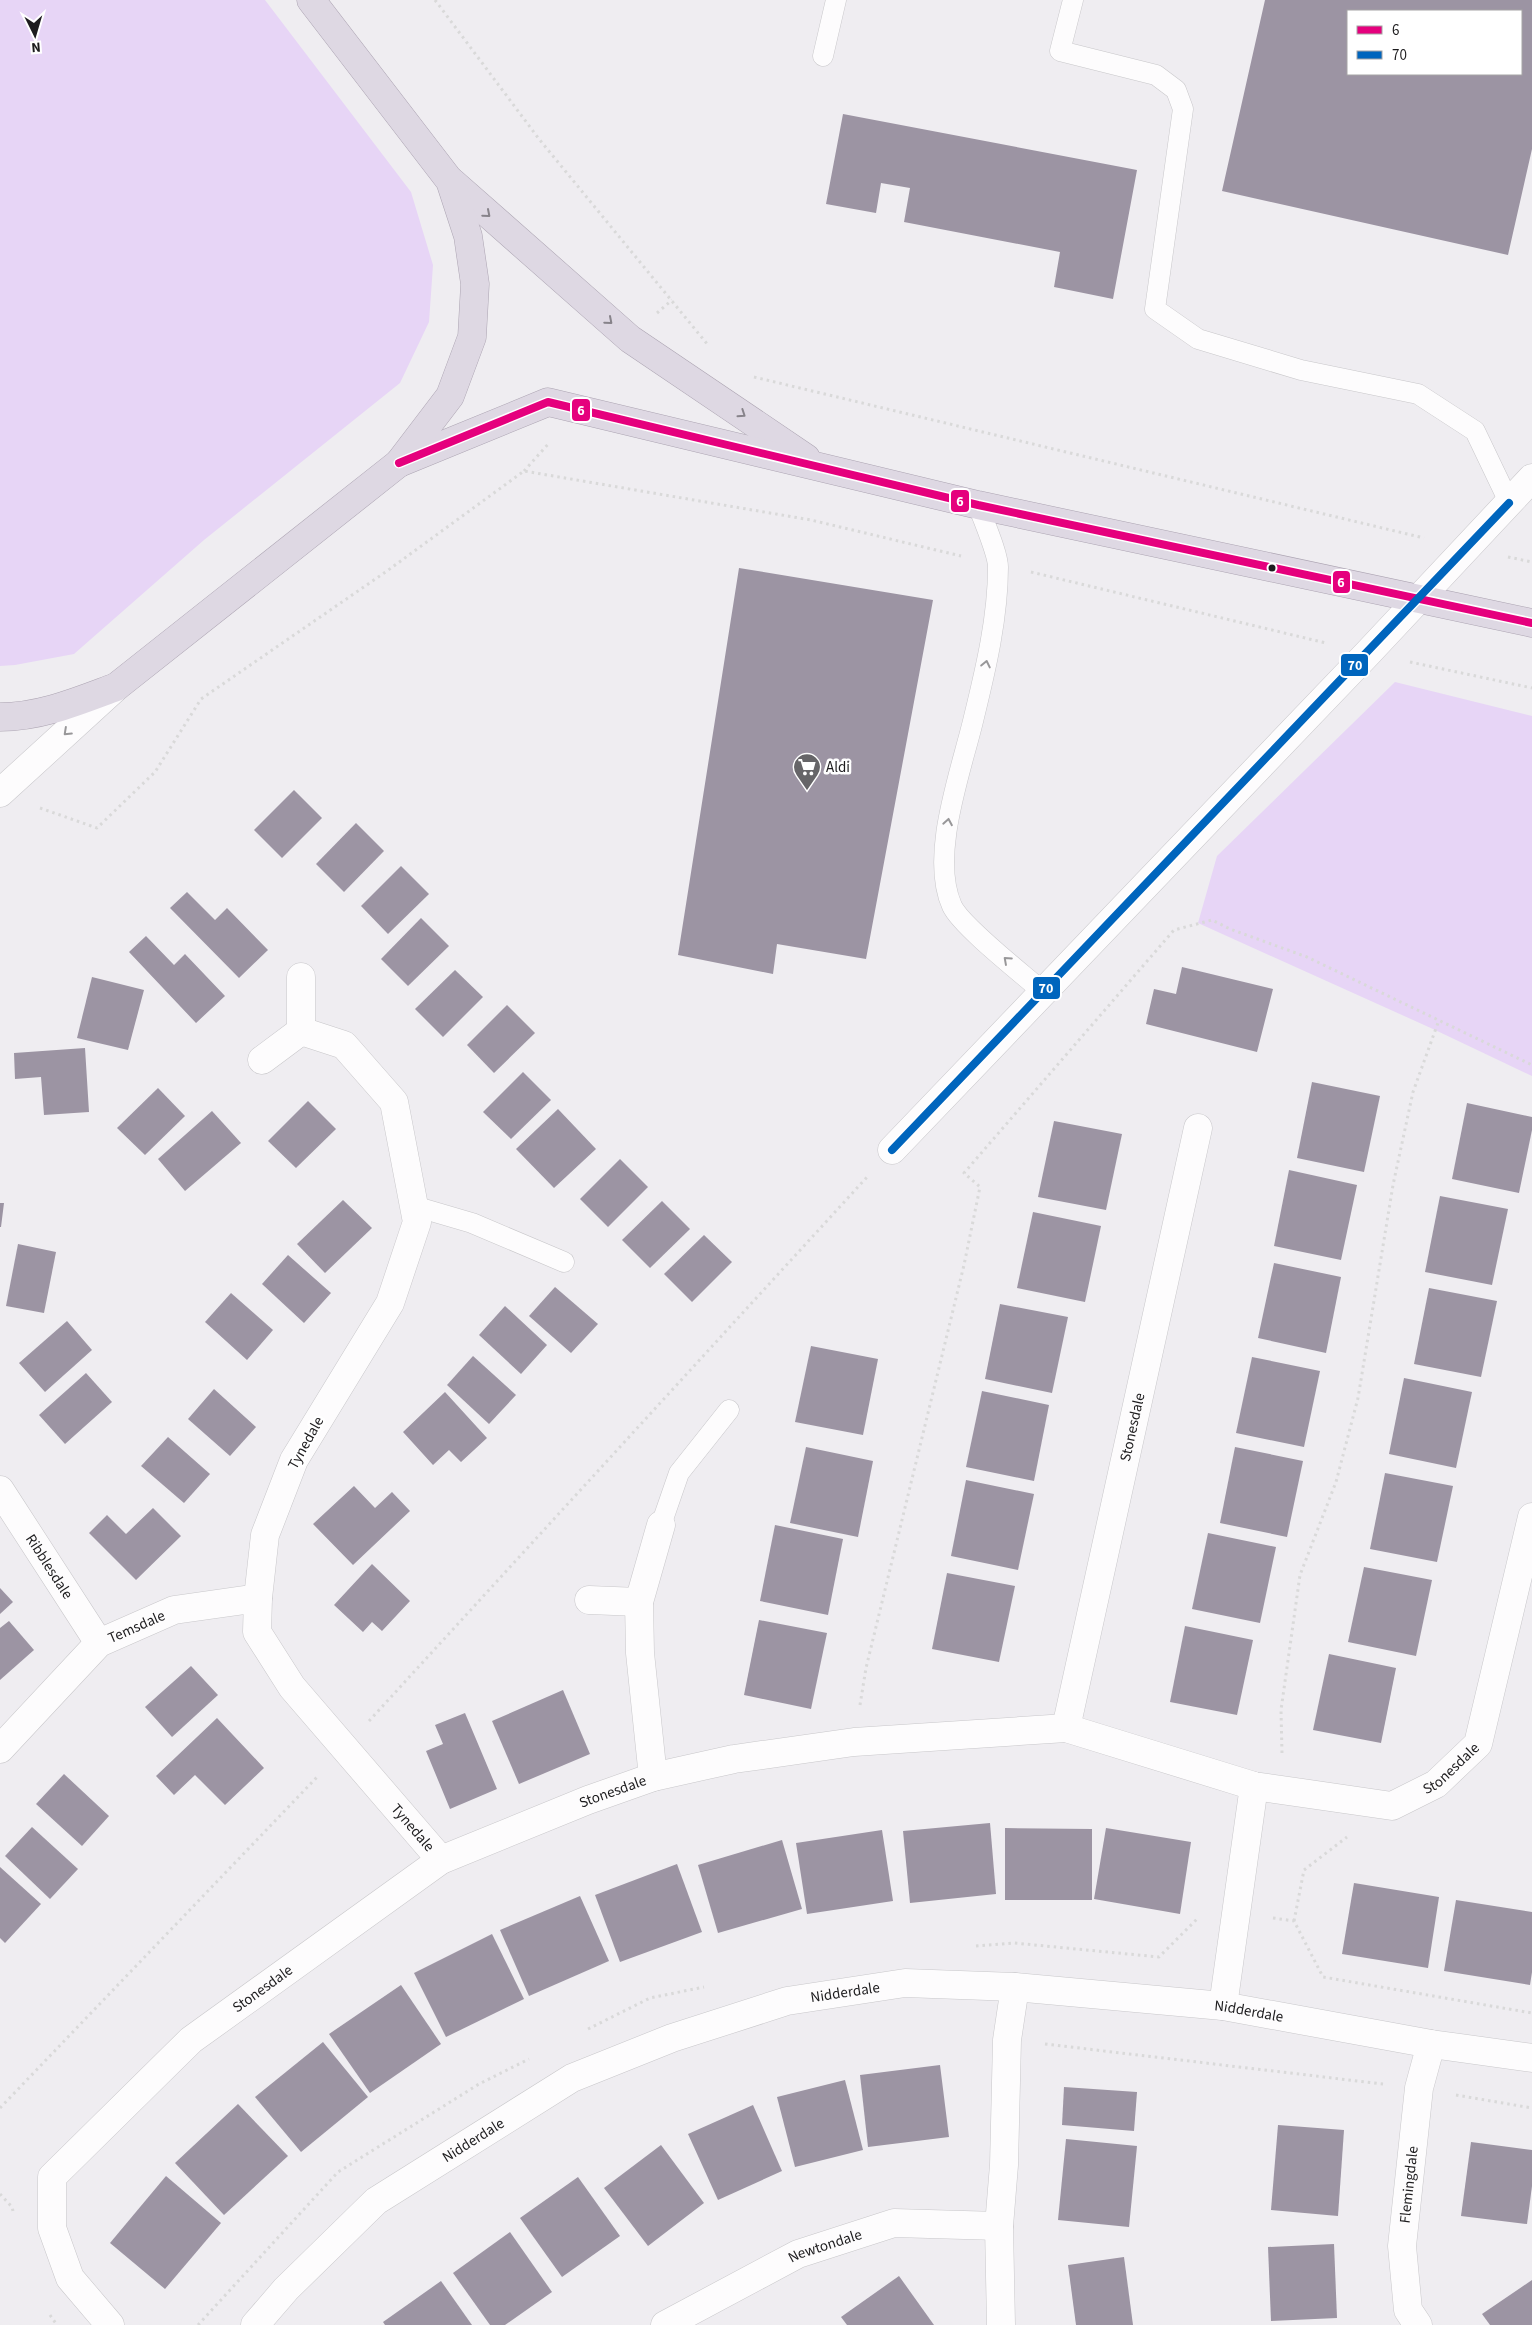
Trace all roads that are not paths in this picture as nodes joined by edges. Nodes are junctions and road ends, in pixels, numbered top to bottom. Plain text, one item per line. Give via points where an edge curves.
1 (311, 0) edge
2 (836, 0) edge
3 (1073, 0) edge
4 (823, 56) dead end
5 (450, 181) junction
6 (400, 463) junction
7 (822, 468) junction
8 (1532, 478) edge
9 (1509, 502) junction
10 (978, 505) junction
11 (1419, 598) junction
12 (1532, 623) edge
13 (116, 687) junction
14 (0, 717) edge
15 (1, 793) edge
16 (301, 977) dead end
17 (1043, 992) junction
18 (301, 1031) junction
19 (262, 1060) dead end
20 (1198, 1128) dead end
21 (892, 1150) road end
22 (414, 1206) junction
23 (564, 1262) dead end
24 (729, 1410) dead end
25 (0, 1490) edge
26 (1532, 1517) edge
27 (661, 1524) joint
28 (258, 1598) junction
29 (589, 1600) dead end
30 (639, 1602) junction
31 (99, 1643) junction
32 (1066, 1728) junction
33 (0, 1749) edge
34 (653, 1777) junction
35 (1254, 1786) junction
36 (441, 1860) junction
37 (1014, 1988) junction
38 (1223, 2006) junction
39 (1431, 2044) junction
40 (1532, 2058) edge
41 (999, 2226) junction
42 (110, 2325) edge
43 (255, 2325) edge
44 (665, 2325) edge
45 (1001, 2325) edge
46 (1418, 2325) edge

1 - 5 highway
2 - 4 lane
3 - 9 lane via 1060,50 1156,76 1176,90 1183,108 1155,309 1198,339 1301,370 1418,394 1475,431
5 - 6 highway via 468,236 475,284 472,337 450,396
5 -> 7 highway via 630,339
6 - 7 highway via 548,402
6 - 13 highway
7 - 10 highway
8 - 9 street
9 - 11 street
10 - 11 highway
17 -> 10 lane via 969,926 953,907 944,878 947,824 988,660 998,564
11 - 12 highway
11 - 17 street
13 - 14 highway via 60,708
13 -> 15 street
16 - 18 street
17 - 21 street
18 - 19 street
18 - 22 street, Tynedale via 344,1044 394,1102
20 - 32 street, Stonesdale
22 - 23 lane via 472,1223
22 - 28 street, Tynedale via 417,1222 390,1303 294,1460 265,1535
24 - 27 lane via 679,1473
25 - 31 street, Ribblesdale
26 - 35 street, Stonesdale via 1478,1744 1436,1784 1392,1806
27 - 30 street, Stonesdale
28 - 31 street, Temsdale via 174,1610
28 - 36 street, Tynedale via 257,1632 292,1687
29 - 30 street
30 - 34 street, Stonesdale via 640,1653
31 - 33 street, Temsdale
32 - 34 street, Stonesdale via 854,1742 734,1759
32 - 35 street, Stonesdale
34 - 36 street, Stonesdale
35 - 38 street
36 - 42 street, Stonesdale via 191,2040 52,2177 52,2228 70,2278
37 - 38 street, Nidderdale
37 - 41 street via 1007,2040
37 - 43 street, Nidderdale via 905,1983 788,2001 672,2038 572,2078 376,2201
38 - 39 street, Nidderdale
39 - 40 street, Nidderdale
39 - 46 street, Flemingdale via 1419,2088 1402,2246 1408,2310
41 - 44 street, Newtondale via 894,2223 798,2254
41 - 45 street

